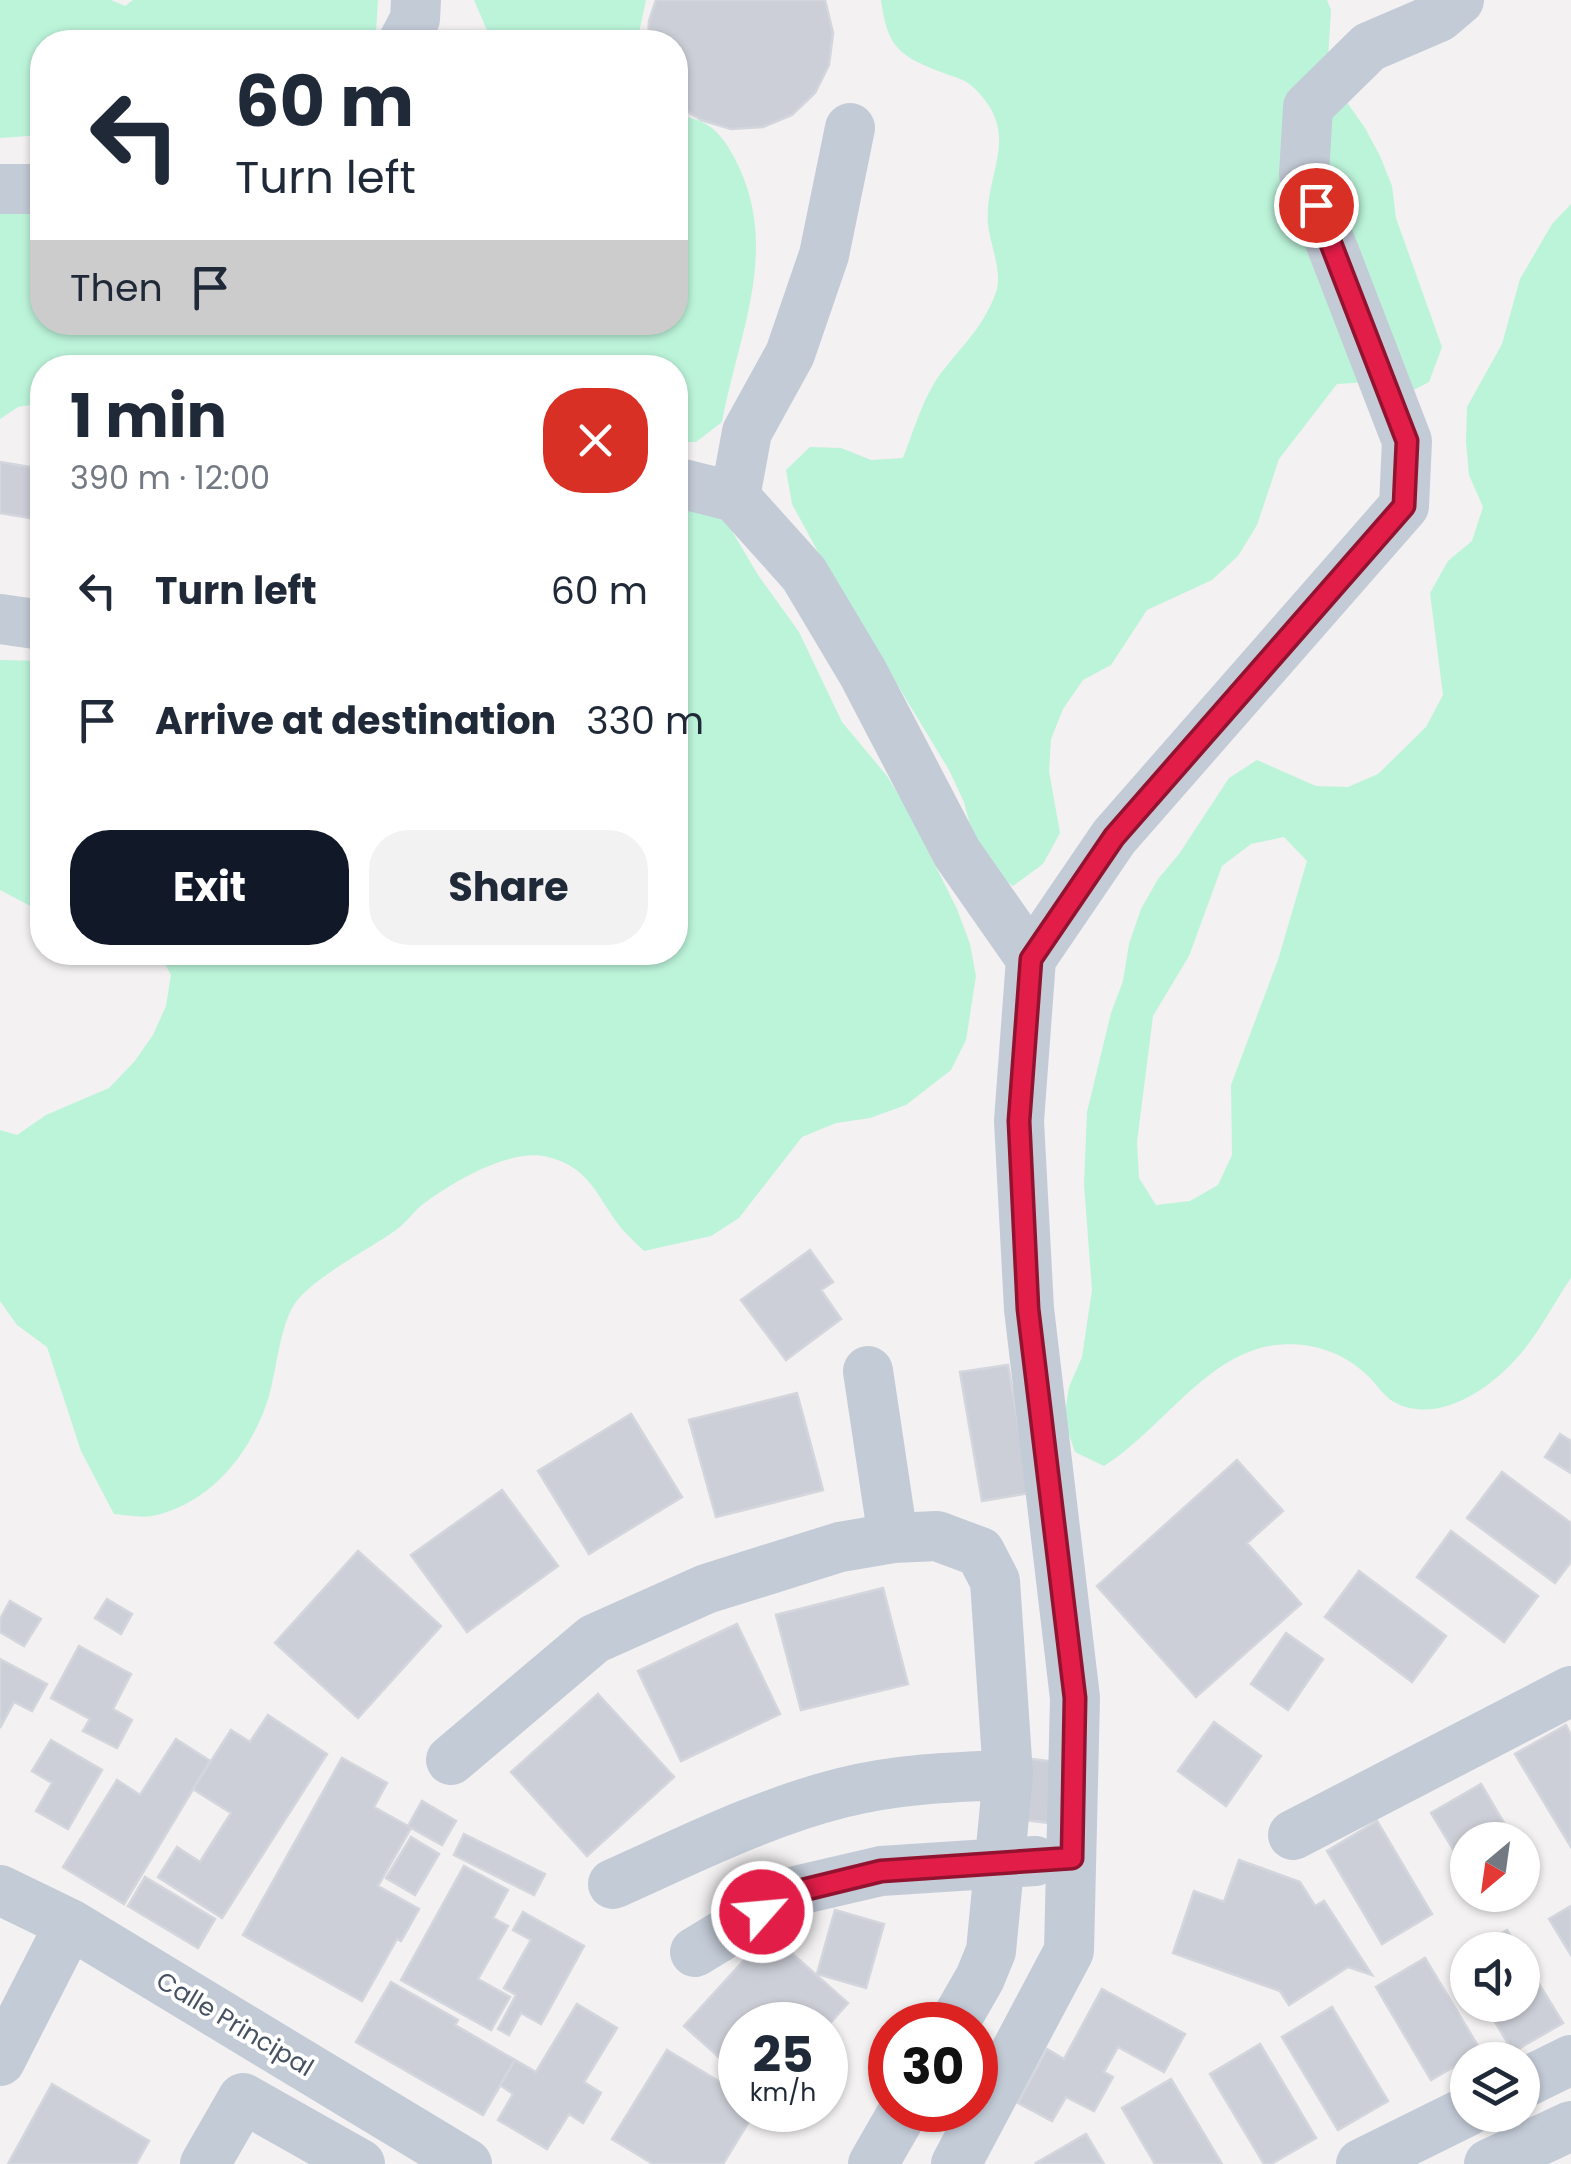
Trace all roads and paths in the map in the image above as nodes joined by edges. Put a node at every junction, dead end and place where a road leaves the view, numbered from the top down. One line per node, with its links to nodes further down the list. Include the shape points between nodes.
1 (416, 0): 3 (street)
2 (1459, 0): 11 (street, via 1438,17 1369,47 1308,107 1304,174 1407,441 1404,506 1114,837)
3 (409, 30)
4 (850, 128): 8 (street, via 824,255 790,354 748,432)
5 (0, 189): 6 (street)
6 (30, 189)
7 (688, 485): 8 (street)
8 (735, 497): 11 (street, via 804,574 956,853)
9 (0, 619): 10 (street)
10 (30, 623)
11 (1031, 959): 18 (street, via 1019,1121 1028,1309 1075,1698)
12 (868, 1371): 13 (street)
13 (893, 1538): 15 (street, via 706,1588 594,1639); 16 (street, via 937,1536 980,1552 995,1581)
14 (1567, 1689): 17 (street)
15 (451, 1760)
16 (1008, 1774): 19 (street); 20 (street, via 912,1779 840,1793)
17 (1293, 1836)
18 (1072, 1858): 19 (street); 37 (street, via 1068,1951)
19 (1001, 1864): 23 (street, via 881,1871 795,1892); 24 (street, via 991,1951)
20 (613, 1884)
21 (0, 1890): 22 (street, Calle Principal)
22 (70, 1924): 25 (street, Calle Principal); 27 (street)
23 (695, 1952)
24 (966, 2002)
25 (272, 2046): 29 (street); 35 (street, Calle Principal)
26 (1571, 2060): 28 (street)
27 (0, 2061)
28 (1540, 2075)
29 (242, 2098): 33 (street); 34 (street)
30 (1450, 2121): 38 (street)
31 (1571, 2126): 39 (street)
32 (891, 2132): 36 (street)
33 (205, 2164)
34 (360, 2164)
35 (468, 2164)
36 (872, 2164)
37 (956, 2164)
38 (1360, 2164)
39 (1489, 2164)

